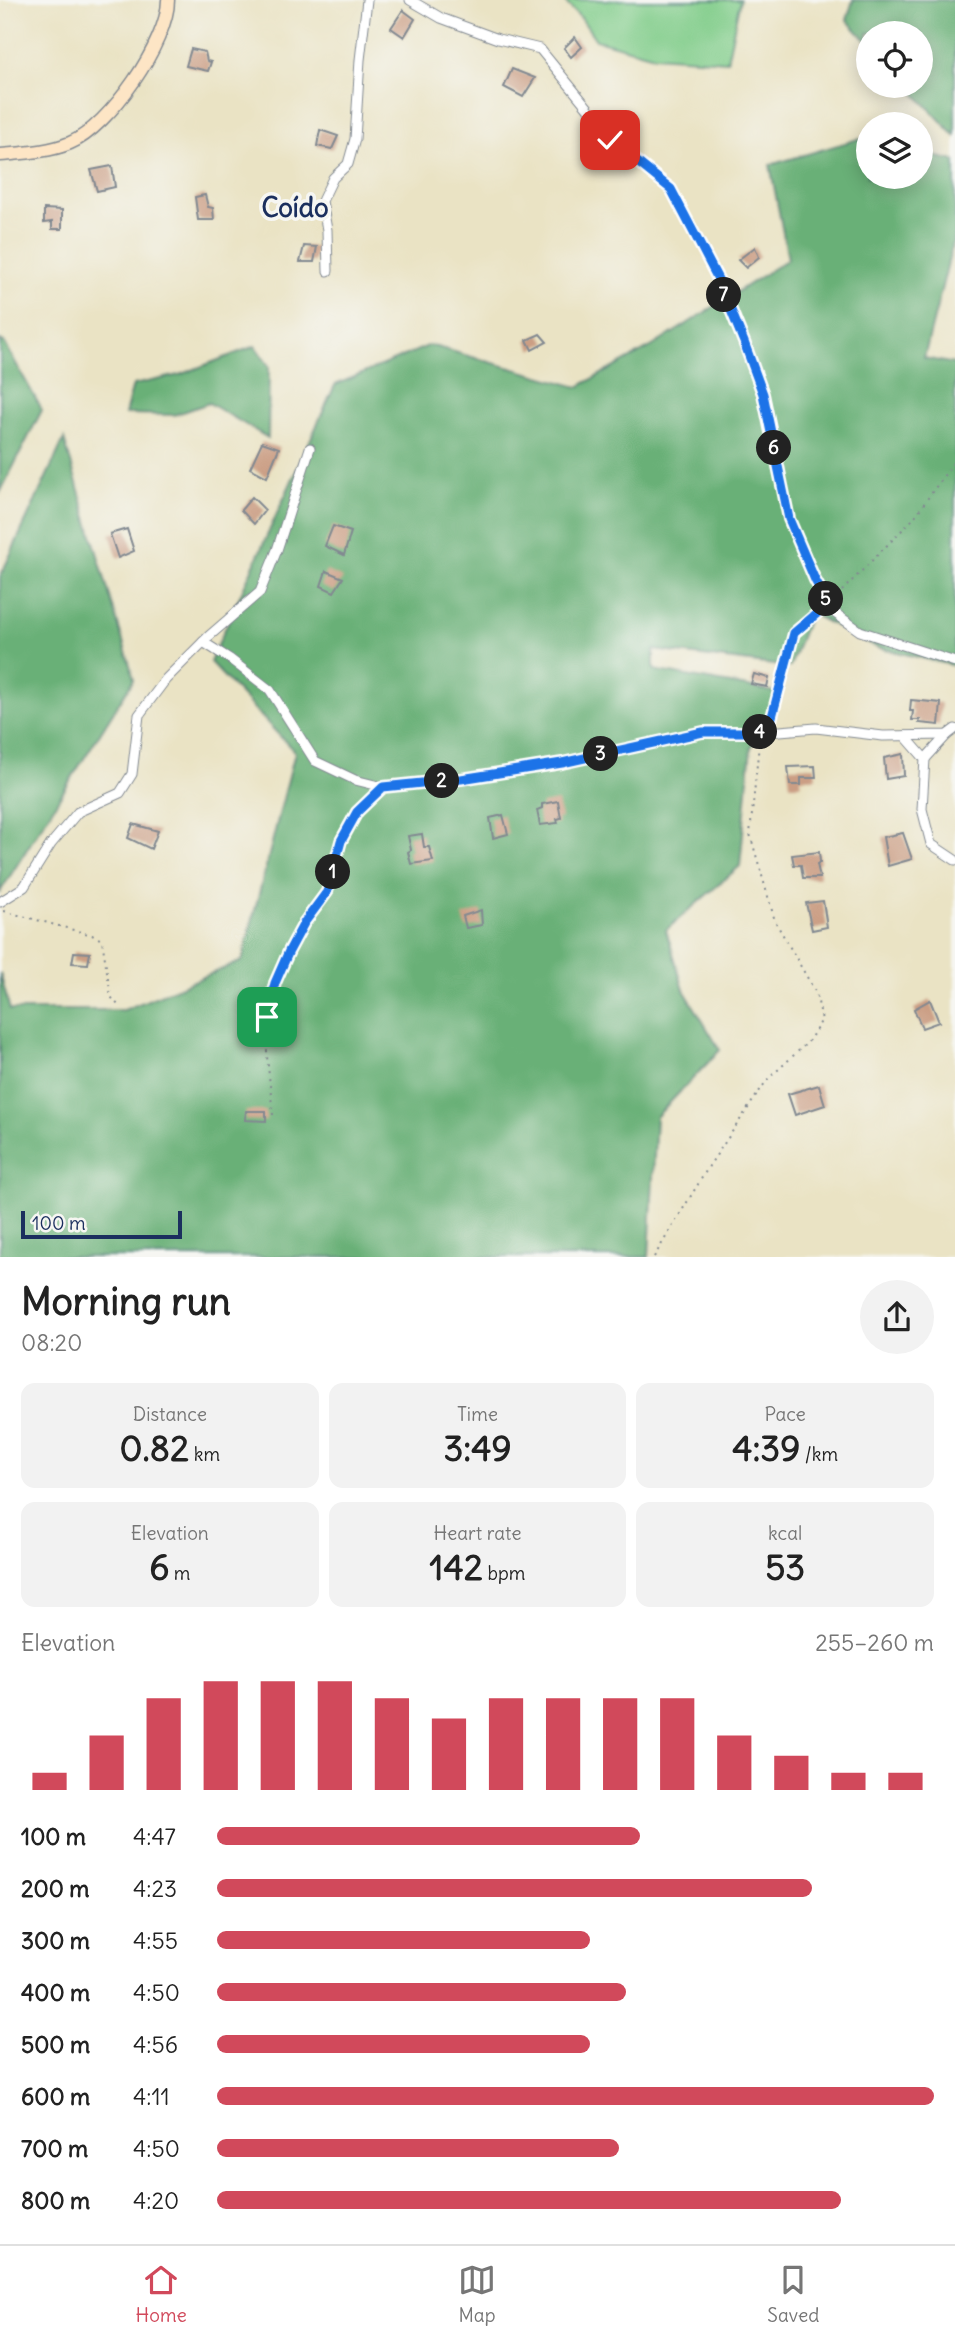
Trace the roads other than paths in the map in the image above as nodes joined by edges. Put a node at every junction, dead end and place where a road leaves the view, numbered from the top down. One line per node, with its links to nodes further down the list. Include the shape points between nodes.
1 (168, 0): 4 (street, via 162,31 146,60 95,128 69,144)
2 (367, 0): 5 (street, via 355,139 348,164 332,178 322,201)
3 (411, 0): 8 (street, via 441,18 540,49 610,140 671,189 719,281 744,342 763,394 789,519 832,611 860,631)
4 (0, 155)
5 (328, 271)
6 (310, 448): 7 (street, via 260,592)
7 (203, 642): 10 (street, via 270,690 315,761 383,787 562,763 703,732 816,728); 13 (street, via 139,715 132,775 120,793 78,812 24,887)
8 (955, 662)
9 (951, 732): 10 (street); 11 (street)
10 (905, 736): 11 (street)
11 (925, 759): 12 (street, via 922,809 931,844)
12 (955, 860)
13 (0, 902)

